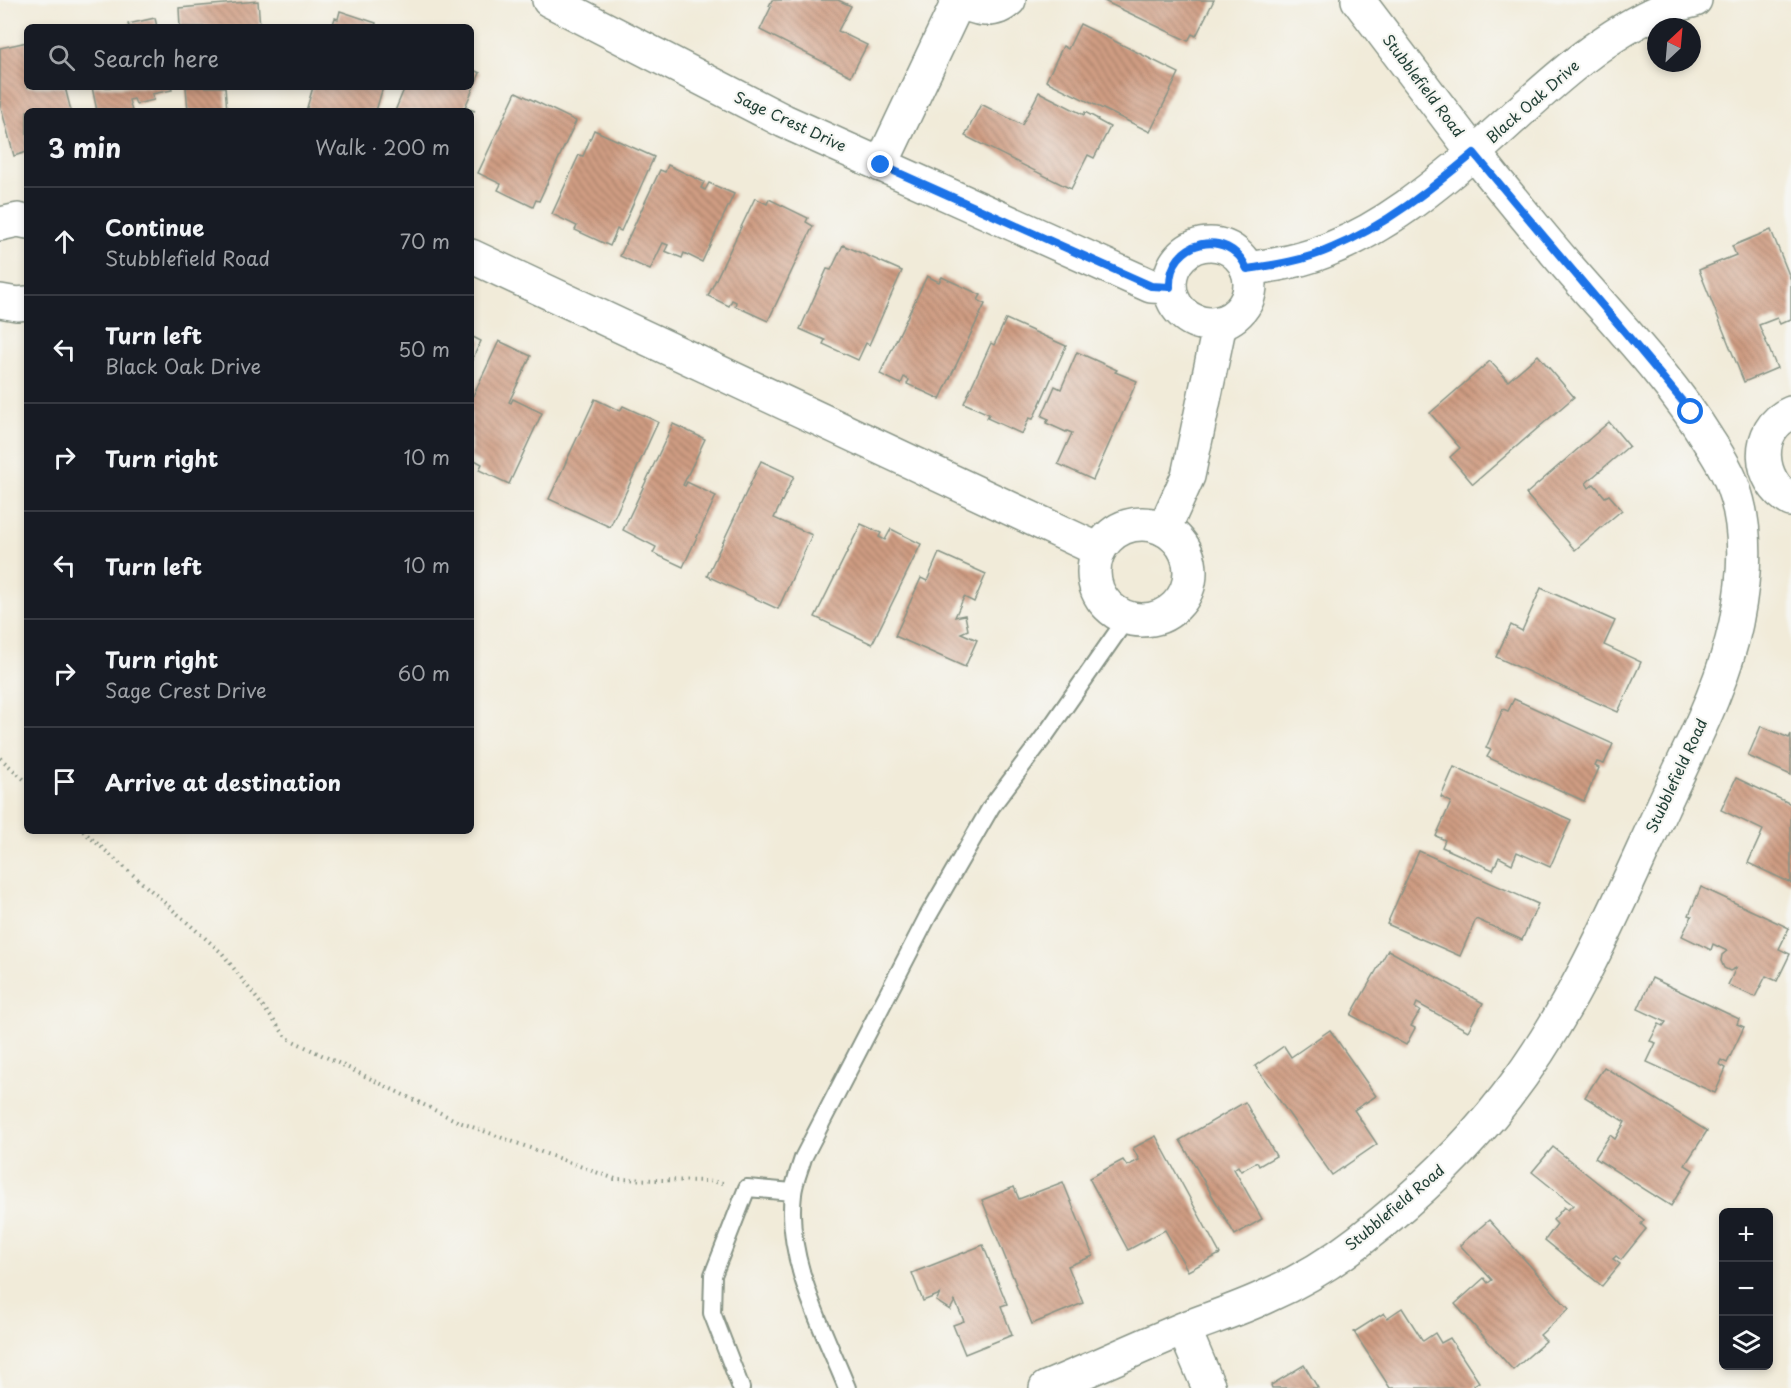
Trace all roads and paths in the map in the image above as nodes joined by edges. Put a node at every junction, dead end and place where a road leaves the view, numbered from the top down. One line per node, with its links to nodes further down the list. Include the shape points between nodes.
1 (549, 0): 7 (street, Sage Crest Drive, via 784,121)
2 (959, 0): 3 (street, via 982,10 994,9); 7 (street)
3 (1009, 0)
4 (1358, 0): 6 (street, Stubblefield Road)
5 (1695, 0): 6 (street, Black Oak Drive, via 1664,9 1585,56)
6 (1474, 153): 11 (street, Black Oak Drive, via 1373,228 1332,249); 18 (street, Stubblefield Road, via 1691,412)
7 (881, 165): 12 (street, Sage Crest Drive, via 1151,286)
8 (24, 221): 9 (street)
9 (0, 224)
10 (474, 257): 21 (street)
11 (1247, 269): 12 (street, via 1233,250 1205,243 1181,256 1173,267); 15 (street, via 1250,291 1245,306)
12 (1170, 287): 15 (street, via 1180,312 1190,320)
13 (0, 301): 14 (street)
14 (24, 303)
15 (1220, 323): 20 (street, via 1188,477)
16 (1791, 413): 17 (street, via 1768,434)
17 (1765, 466): 18 (street); 19 (street, via 1771,483)
18 (1733, 485): 28 (street, Stubblefield Road, via 1743,531 1743,575 1736,625 1721,678 1589,967 1534,1058 1509,1094 1451,1161 1356,1243 1270,1295)
19 (1791, 500)
20 (1164, 529): 21 (street, via 1143,523 1129,525 1117,530); 22 (street, via 1181,542 1188,555 1189,586 1173,610 1159,618)
21 (1099, 550): 22 (street, via 1094,574 1101,598)
22 (1127, 618): 27 (lane, via 990,807 928,916 803,1158)
23 (0, 758): 24 (path)
24 (24, 779)
25 (86, 834): 26 (path, via 222,953 287,1038 459,1122 615,1179 707,1181)
26 (747, 1188): 27 (lane); 29 (lane, via 713,1275 712,1312)
27 (793, 1192): 30 (lane, via 792,1220 799,1267)
28 (1184, 1329): 31 (street, Stubblefield Road); 32 (street)
29 (741, 1388)
30 (847, 1388)
31 (1046, 1388)
32 (1209, 1388)

